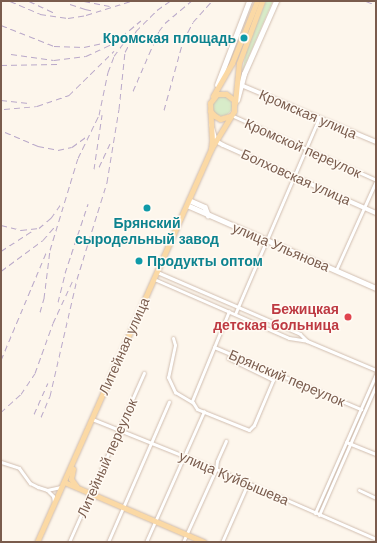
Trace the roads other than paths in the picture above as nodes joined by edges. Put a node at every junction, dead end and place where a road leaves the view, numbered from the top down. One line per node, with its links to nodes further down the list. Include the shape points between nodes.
1 (249, 1): 6 (main road)
2 (257, 1): 6 (main road, via 232,63)
3 (262, 1): 7 (main road, via 239,63)
4 (276, 1): 5 (main road)
5 (241, 85): 7 (main road); 10 (street, Кромская улица)
6 (212, 98): 7 (main road, via 217,94 226,94 234,100); 8 (main road)
7 (235, 106): 9 (main road)
8 (210, 110): 9 (main road, via 218,118); 11 (main road, Литейная улица)
9 (231, 116): 12 (main road, Литейная улица); 15 (street, Кромской переулок)
10 (319, 118): 13 (street, Кромская улица); 15 (street)
11 (211, 124): 12 (street); 14 (main road, Литейная улица)
12 (216, 141): 14 (main road, Литейная улица); 16 (street, Болховская улица)
13 (376, 142)
14 (211, 149): 18 (main road, Литейная улица)
15 (307, 150): 16 (street); 17 (street, Кромской переулок)
16 (295, 177): 20 (street, Болховская улица); 23 (street)
17 (376, 180): 20 (street)
18 (190, 200): 19 (main road, Литейная улица); 22 (main road, via 205,207)
19 (187, 205): 22 (main road, улица Ульянова); 25 (main road, Литейная улица)
20 (364, 207): 21 (street, Болховская улица); 24 (street)
21 (376, 213)
22 (208, 215): 23 (main road, улица Ульянова)
23 (267, 240): 24 (main road, улица Ульянова); 28 (street)
24 (336, 270): 27 (main road, улица Ульянова)
25 (157, 272): 26 (main road, Литейная улица); 28 (street)
26 (154, 279): 29 (street); 43 (main road, Литейная улица)
27 (376, 288)
28 (237, 307): 30 (street); 32 (street, via 300,334)
29 (229, 311): 30 (street); 33 (street)
30 (235, 314): 32 (street, via 289,338)
31 (173, 338): 40 (street, via 175,345 168,377 175,392)
32 (307, 341): 35 (street)
33 (214, 347): 40 (street, via 193,395); 41 (street, Брянский переулок)
34 (228, 358): 42 (street, via 270,377 273,381 254,425 249,430)
35 (376, 370)
36 (144, 373): 44 (street, Литейный переулок)
37 (376, 374): 41 (street)
38 (376, 385): 48 (street)
39 (169, 402): 46 (street)
40 (193, 403): 42 (street)
41 (361, 409): 47 (street)
42 (204, 411): 50 (street)
43 (92, 419): 44 (street, улица Куйбышева); 52 (main road, Литейная улица)
44 (119, 429): 46 (street, улица Куйбышева); 60 (street, Литейный переулок)
45 (226, 441): 53 (street)
46 (151, 442): 50 (street, улица Куйбышева); 63 (street)
47 (346, 442): 48 (street); 64 (street)
48 (350, 443): 49 (street); 65 (street)
49 (376, 454)
50 (184, 456): 53 (street, улица Куйбышева); 66 (street)
51 (1, 462): 58 (street, via 19,468 30,482)
52 (72, 463): 54 (main road, Литейная улица); 57 (main road, via 74,468 71,479)
53 (216, 469): 55 (street, улица Куйбышева); 67 (street)
54 (64, 482): 56 (main road, Литейная улица); 57 (main road)
55 (248, 483): 64 (street, улица Куйбышева); 75 (street)
56 (61, 487): 58 (street); 62 (main road, Литейная улица)
57 (77, 487): 60 (main road)
58 (47, 490): 62 (street, via 53,496)
59 (358, 490): 61 (street)
60 (92, 494): 63 (main road); 70 (street, Литейный переулок)
61 (376, 498)
62 (54, 504): 69 (main road, Литейная улица)
63 (124, 507): 66 (main road); 71 (street)
64 (315, 513): 65 (street, улица Куйбышева)
65 (319, 515): 68 (street, улица Куйбышева)
66 (156, 522): 67 (main road); 72 (street)
67 (187, 535): 73 (street); 74 (main road)
68 (376, 539)
69 (37, 542)
70 (69, 542)
71 (108, 542)
72 (146, 542)
73 (183, 542)
74 (204, 542)
75 (222, 542)

